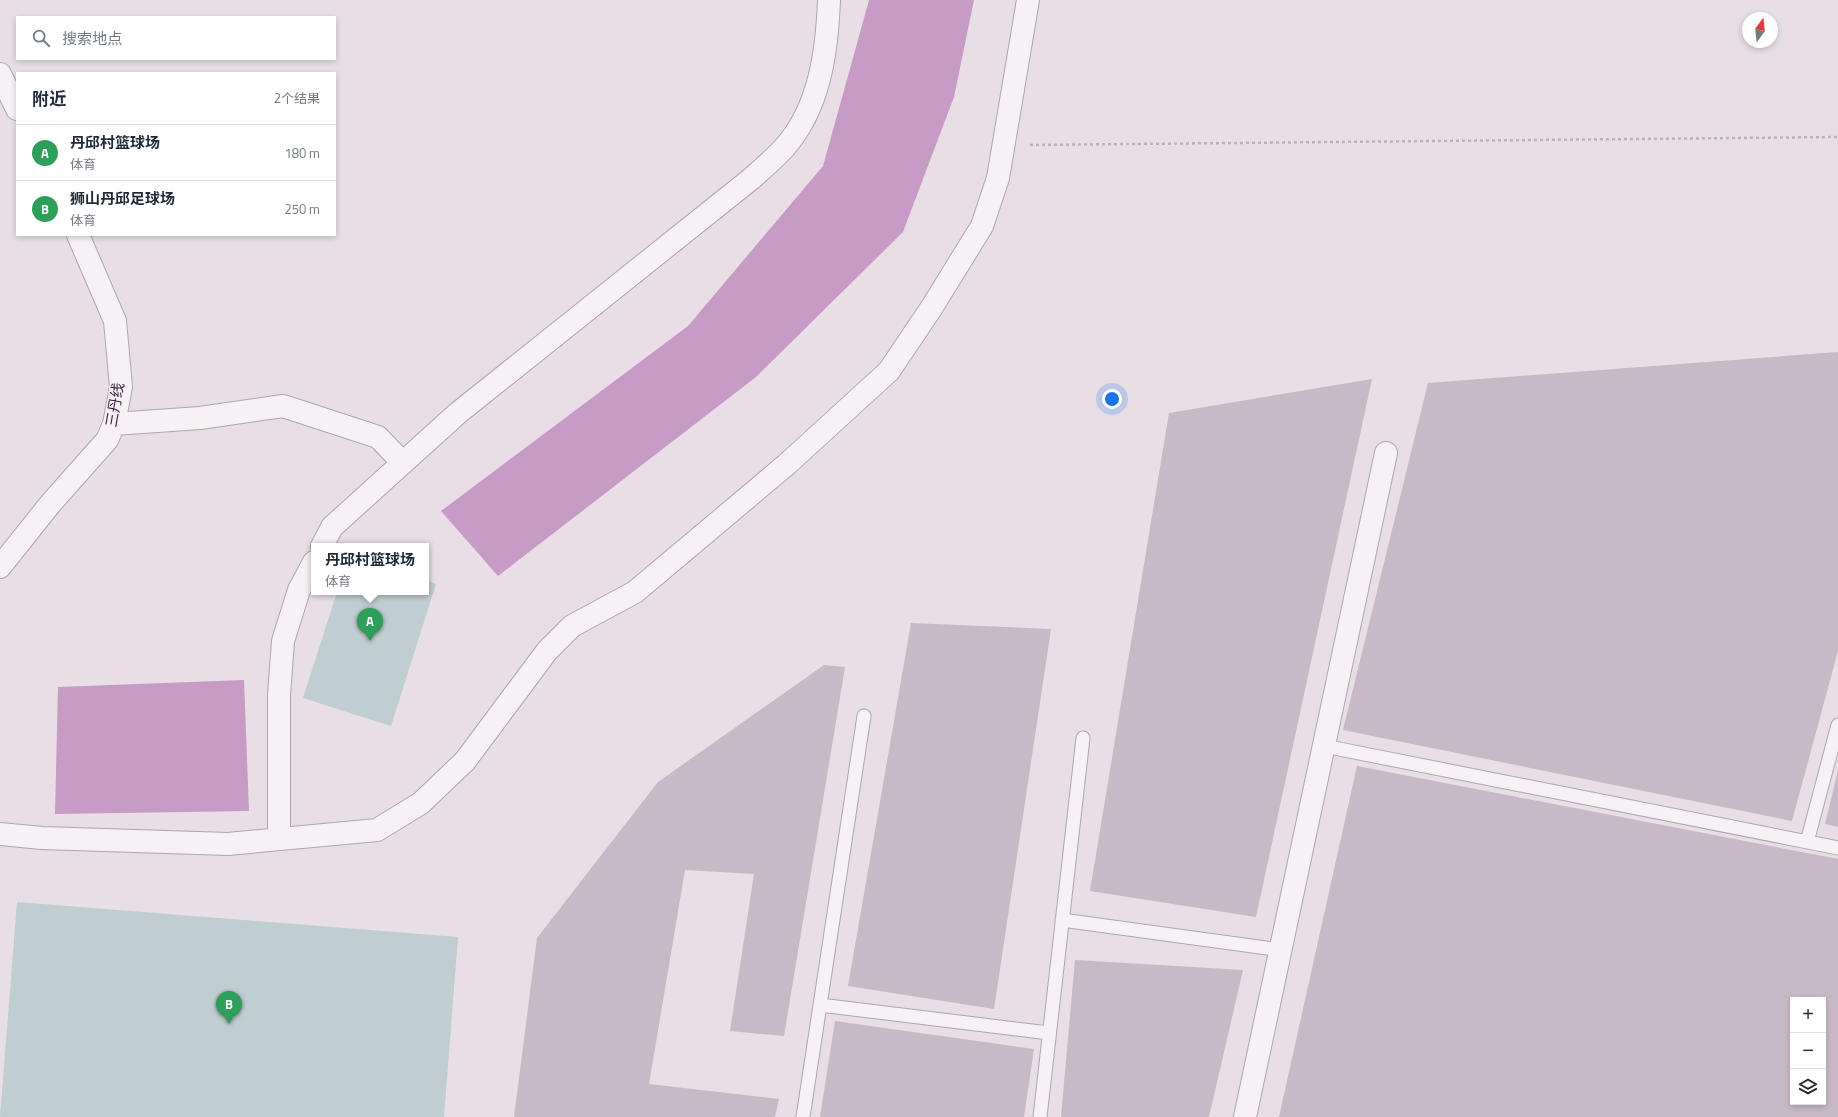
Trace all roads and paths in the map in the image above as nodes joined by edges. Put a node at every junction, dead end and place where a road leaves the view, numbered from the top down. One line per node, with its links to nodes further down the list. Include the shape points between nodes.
1 (830, 0): 10 (street, via 819,84 803,120 785,147 750,179 458,413)
2 (1028, 0): 6 (street)
3 (0, 74): 4 (street)
4 (16, 107)
5 (1838, 137): 6 (path)
6 (1004, 145): 19 (street, via 998,178 982,226 889,371 786,465 635,592 572,626 547,651 465,761 420,803 377,830)
7 (78, 236): 8 (street, 三丹线, via 115,321 121,387)
8 (114, 424): 10 (street, via 200,418 283,406 378,437); 12 (street, 三丹线, via 107,440 51,503)
9 (1386, 453): 17 (street)
10 (403, 464): 11 (street, via 332,527)
11 (324, 543)
12 (0, 567)
13 (311, 568): 19 (street, via 299,590 283,641 278,695)
14 (864, 716): 24 (lane)
15 (1838, 725): 20 (lane)
16 (1083, 738): 22 (lane)
17 (1324, 746): 20 (lane); 23 (street)
18 (0, 834): 19 (street, via 42,838 228,844)
19 (279, 839)
20 (1807, 842): 21 (lane)
21 (1838, 848)
22 (1062, 920): 23 (lane); 25 (lane)
23 (1281, 950): 28 (street)
24 (820, 1004): 25 (lane); 26 (lane)
25 (1050, 1033): 27 (lane)
26 (803, 1117)
27 (1040, 1117)
28 (1245, 1117)

